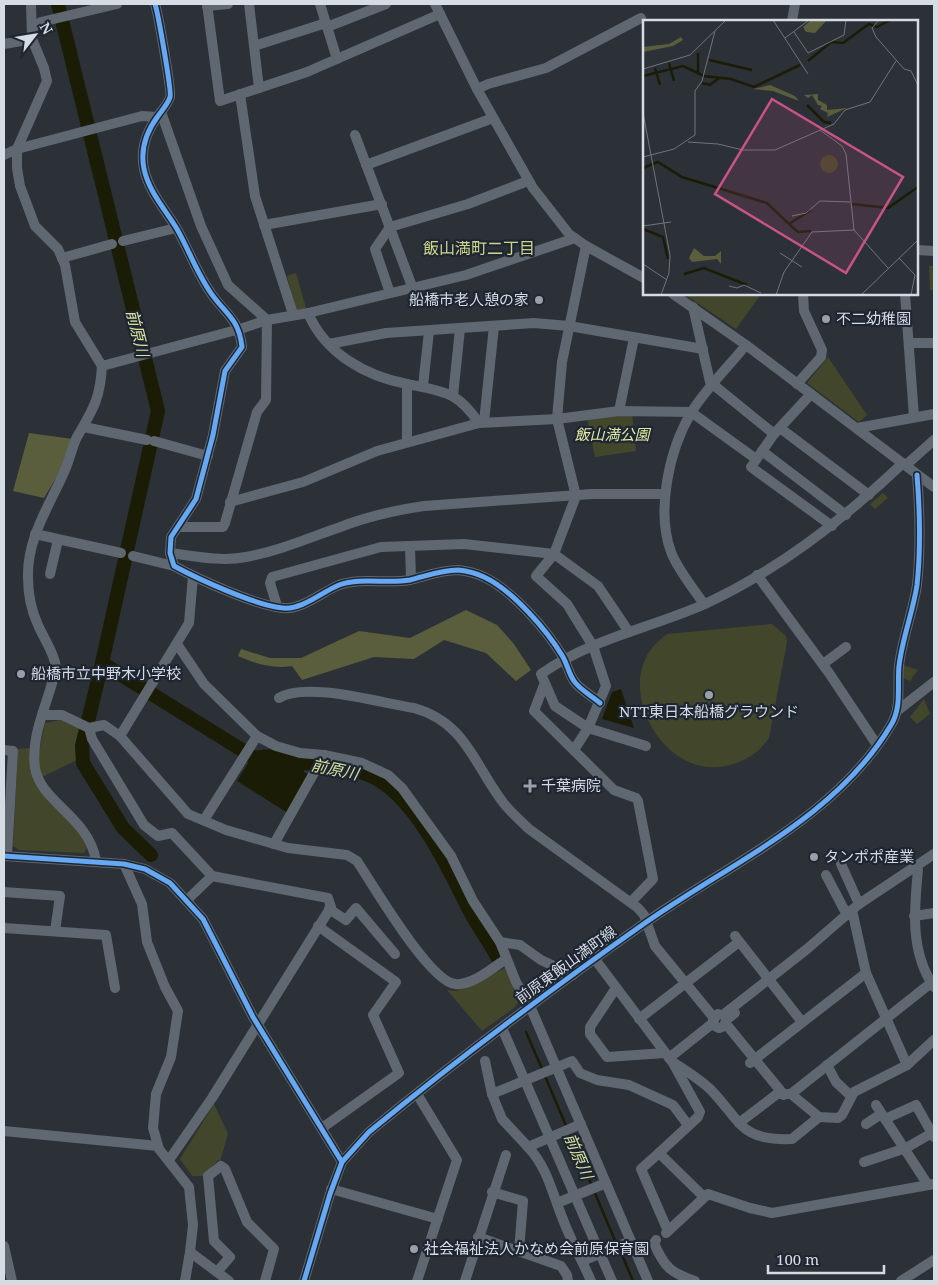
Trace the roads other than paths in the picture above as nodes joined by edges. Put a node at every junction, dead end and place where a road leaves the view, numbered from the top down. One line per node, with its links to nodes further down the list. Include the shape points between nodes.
1 (31, 4): 15 (street)
2 (117, 4): 15 (street)
3 (156, 4): 23 (street, via 171,87 171,95)
4 (228, 4): 10 (street)
5 (249, 4): 18 (street)
6 (320, 4): 14 (street)
7 (386, 4): 14 (street)
8 (435, 4): 11 (street)
9 (795, 4): 13 (street)
10 (207, 5): 22 (street, via 220,101)
11 (440, 14): 19 (street); 21 (street)
12 (641, 18): 21 (street, via 546,68)
13 (792, 20)
14 (327, 25): 18 (street); 19 (street)
15 (32, 28): 16 (street)
16 (32, 39): 17 (street); 26 (street, via 47,81)
17 (4, 44)
18 (254, 46): 20 (street)
19 (337, 59): 20 (street)
20 (259, 88): 22 (street)
21 (477, 89): 24 (street)
22 (240, 94): 31 (street, via 247,155)
23 (159, 114): 26 (street); 33 (street, via 144,141 144,168 152,190); 48 (street, via 201,226 228,285)
24 (493, 118): 28 (street); 29 (street)
25 (355, 135): 28 (street)
26 (17, 149): 27 (street); 38 (street, via 19,177 29,212 35,226 58,249)
27 (4, 155)
28 (366, 165): 30 (street)
29 (528, 181): 32 (street, via 468,204); 34 (street)
30 (382, 204): 31 (street); 32 (street)
31 (264, 225): 47 (street)
32 (390, 227): 40 (street); 41 (street, via 375,249)
33 (176, 228): 38 (street); 51 (street, via 212,295)
34 (575, 238): 35 (street); 40 (street, via 513,261)
35 (586, 246): 39 (street); 50 (street)
36 (918, 250): 37 (street)
37 (934, 251)
38 (62, 258): 60 (street, via 76,322)
39 (643, 277)
40 (413, 289): 41 (street)
41 (390, 293): 46 (street)
42 (675, 295): 45 (street)
43 (803, 295): 62 (street, via 804,311 822,350 821,357)
44 (905, 295): 55 (street)
45 (693, 307): 58 (street); 59 (street)
46 (308, 313): 47 (street); 57 (street, via 314,327)
47 (293, 314): 48 (street)
48 (267, 320): 51 (street); 86 (street, via 266,400 257,412)
49 (494, 326): 50 (street, via 534,323); 52 (street); 72 (street)
50 (569, 326): 54 (street); 71 (street, via 562,362)
51 (240, 329): 60 (street); 79 (street, via 242,347 225,371)
52 (460, 329): 53 (street); 66 (street)
53 (429, 331): 57 (street, via 386,332); 63 (street)
54 (634, 338): 59 (street); 67 (street)
55 (909, 343): 56 (street); 70 (street)
56 (934, 343)
57 (329, 344): 61 (street, via 360,367)
58 (746, 345): 62 (street); 64 (street)
59 (703, 350): 64 (street)
60 (102, 366): 73 (street, via 95,408)
61 (407, 384): 63 (street); 77 (street)
62 (797, 384): 65 (street)
63 (423, 386): 66 (street)
64 (713, 386): 68 (street); 75 (street)
65 (811, 394): 74 (street); 75 (street)
66 (453, 396): 72 (street)
67 (619, 411): 68 (street); 71 (street)
68 (691, 412): 78 (street); 83 (street)
69 (934, 414): 70 (street)
70 (914, 417): 74 (street)
71 (558, 419): 72 (street); 85 (street)
72 (482, 422): 77 (street)
73 (84, 427): 79 (street); 90 (street)
74 (858, 428): 80 (street)
75 (777, 431): 78 (street); 84 (street)
76 (934, 440): 80 (street)
77 (407, 441): 86 (street, via 303,482)
78 (759, 455): 87 (street); 88 (street, via 751,467)
79 (208, 456): 89 (street, via 196,499)
80 (904, 464): 81 (street); 84 (street)
81 (917, 475): 82 (street); 114 (street, via 922,523 917,586 900,665)
82 (934, 487)
83 (664, 494): 85 (street); 102 (street, via 672,555)
84 (870, 495): 87 (street)
85 (576, 496): 94 (street, via 451,503 398,510 244,558); 95 (street)
86 (230, 502): 89 (street, via 223,527)
87 (846, 515): 88 (street)
88 (832, 526): 99 (street)
89 (178, 527): 94 (street, via 171,536)
90 (35, 534): 91 (street); 115 (street, via 29,551 29,598 32,613 56,667)
91 (58, 540): 93 (street); 98 (street)
92 (410, 546): 95 (street, via 464,544); 101 (street); 103 (street, via 381,548 272,577 270,583)
93 (122, 553)
94 (170, 553): 97 (street)
95 (554, 554): 104 (street, via 598,586); 106 (street, via 536,576 567,604)
96 (133, 556): 97 (street)
97 (174, 566): 100 (street)
98 (50, 574)
99 (757, 575): 102 (street); 109 (street)
100 (194, 576): 103 (street); 105 (street, via 189,624)
101 (411, 580): 103 (street, via 340,585 301,604 284,608); 108 (street, via 457,570 485,577 530,615)
102 (704, 604): 104 (street)
103 (277, 606)
104 (628, 632): 106 (street)
105 (177, 644): 118 (street); 119 (street, via 204,684)
106 (593, 646): 108 (street); 113 (street, via 606,686)
107 (846, 647): 109 (street)
108 (563, 658): 111 (street, via 541,674); 113 (street, via 574,682)
109 (823, 664): 120 (street)
110 (934, 682): 114 (street)
111 (544, 685): 117 (street, via 555,706); 123 (street, via 534,711)
112 (279, 698): 137 (street, via 293,691 317,691 414,708 435,715 458,732 502,801 516,817)
113 (600, 703): 117 (street)
114 (897, 711): 120 (street, 前原東飯山満町線)
115 (42, 715): 116 (street, via 62,715); 129 (street, via 36,748 38,777 50,795 84,829 94,846)
116 (90, 728): 118 (street, via 104,725); 134 (street, via 92,739 144,824 158,836 172,834)
117 (588, 728): 121 (street); 123 (street)
118 (120, 736): 125 (street, via 188,814)
119 (257, 736): 124 (street, via 284,749); 125 (street)
120 (877, 745): 142 (street, 前原東飯山満町線, via 856,771 812,811 748,858)
121 (646, 746)
122 (4, 750): 128 (street, via 13,751)
123 (574, 750): 137 (street, via 614,790 638,801 653,879)
124 (324, 755): 126 (street); 146 (street, via 362,763 388,776 402,788 451,856 473,901)
125 (204, 820): 126 (street)
126 (274, 844): 149 (street, via 347,855 357,861 420,954 440,977 454,984 468,982)
127 (934, 854): 132 (street)
128 (5, 856): 129 (street)
129 (96, 862): 130 (street)
130 (124, 864): 136 (street, via 155,873); 186 (street, via 142,904 147,942 164,987 178,1012 171,1057 156,1094 152,1128)
131 (841, 864): 139 (street)
132 (916, 866): 139 (street); 141 (street)
133 (826, 875): 139 (street)
134 (212, 876): 136 (street); 138 (street, via 328,898)
135 (4, 892): 145 (street, via 60,896)
136 (187, 900): 162 (street, via 203,918)
137 (631, 902): 142 (street, via 644,914)
138 (329, 910): 143 (street); 147 (street, via 346,920 356,908)
139 (853, 910): 150 (street); 152 (street)
140 (934, 913): 141 (street)
141 (914, 916): 154 (street, via 917,948)
142 (646, 922): 148 (street, 前原東飯山満町線); 153 (street, via 655,946)
143 (318, 926): 162 (street); 182 (street, via 396,982 373,1015 400,1074)
144 (4, 928): 145 (street)
145 (55, 931): 155 (street, via 106,934)
146 (500, 942): 149 (street); 151 (street, via 520,945 541,960)
147 (395, 954)
148 (594, 958): 151 (street, 前原東飯山満町線); 156 (street)
149 (506, 960): 157 (street)
150 (866, 973): 158 (street); 161 (street)
151 (573, 974): 157 (street, 前原東飯山満町線)
152 (768, 979): 153 (street, via 737,939); 160 (street); 161 (street)
153 (688, 982): 159 (street); 160 (street)
154 (933, 985): 158 (street)
155 (116, 988)
156 (616, 988): 159 (street); 165 (street, via 590,1027 590,1034 607,1057)
157 (530, 1006): 163 (street, 前原東飯山満町線); 170 (street)
158 (886, 1017): 168 (street); 169 (street)
159 (640, 1019): 165 (street)
160 (720, 1021): 165 (street); 166 (street)
161 (802, 1022): 166 (street)
162 (257, 1025): 182 (street); 191 (street)
163 (502, 1028): 171 (street); 172 (street, 前原東飯山満町線)
164 (934, 1040): 169 (street)
165 (669, 1058): 178 (street, via 713,1092); 181 (street, via 700,1112)
166 (753, 1061): 174 (street)
167 (485, 1062): 173 (street)
168 (827, 1065): 174 (street); 175 (street, via 836,1082)
169 (907, 1065): 175 (street)
170 (556, 1068): 171 (street); 179 (street); 181 (street, via 572,1061 580,1073 597,1080 629,1085 673,1105)
171 (526, 1080): 173 (street); 185 (street)
172 (417, 1094): 192 (street, 前原東飯山満町線, via 369,1132); 201 (street, via 457,1157)
173 (492, 1094): 187 (street, via 502,1119)
174 (784, 1094): 177 (street); 178 (street)
175 (851, 1096): 177 (street, via 838,1118)
176 (881, 1113): 180 (street); 184 (street, via 916,1105); 188 (street)
177 (819, 1117): 178 (street, via 792,1138 756,1136)
178 (738, 1123)
179 (582, 1124): 185 (street); 194 (street)
180 (866, 1124)
181 (688, 1125): 189 (street)
182 (322, 1128): 192 (street)
183 (4, 1131): 186 (street)
184 (933, 1135): 188 (street)
185 (550, 1137): 187 (street); 198 (street)
186 (158, 1146): 191 (street)
187 (528, 1147): 200 (street, via 538,1158)
188 (904, 1149): 193 (street); 195 (street)
189 (659, 1153): 199 (street); 199 (street, via 641,1169 667,1232)
190 (506, 1155): 197 (street)
191 (169, 1160): 207 (street, via 189,1187 193,1225)
192 (342, 1162): 196 (street, 前原東飯山満町線)
193 (864, 1162)
194 (606, 1183): 198 (street); 204 (street)
195 (931, 1185): 199 (street, via 772,1213 708,1194)
196 (331, 1189): 201 (street); 216 (street, 前原東飯山満町線)
197 (492, 1192): 202 (street); 206 (street, via 523,1201)
198 (575, 1195): 200 (street); 208 (street)
199 (704, 1197)
200 (557, 1203): 210 (street)
201 (438, 1219): 217 (street)
202 (478, 1236): 206 (street); 218 (street)
203 (656, 1240): 223 (street, via 654,1243 668,1269)
204 (631, 1241): 208 (street); 222 (street)
205 (4, 1246): 212 (street)
206 (519, 1251): 219 (street, via 562,1266)
207 (190, 1252): 211 (street); 213 (street)
208 (600, 1254): 210 (street); 221 (street)
209 (934, 1260): 224 (street)
210 (582, 1261): 220 (street)
211 (217, 1272): 214 (street); 215 (street, via 230,1257 214,1241 208,1176 221,1166 247,1222 274,1249)
212 (12, 1281)
213 (185, 1281)
214 (229, 1281)
215 (265, 1281)
216 (304, 1281)
217 (417, 1281)
218 (465, 1281)
219 (568, 1281)
220 (591, 1281)
221 (612, 1281)
222 (648, 1281)
223 (695, 1281)
224 (901, 1281)

